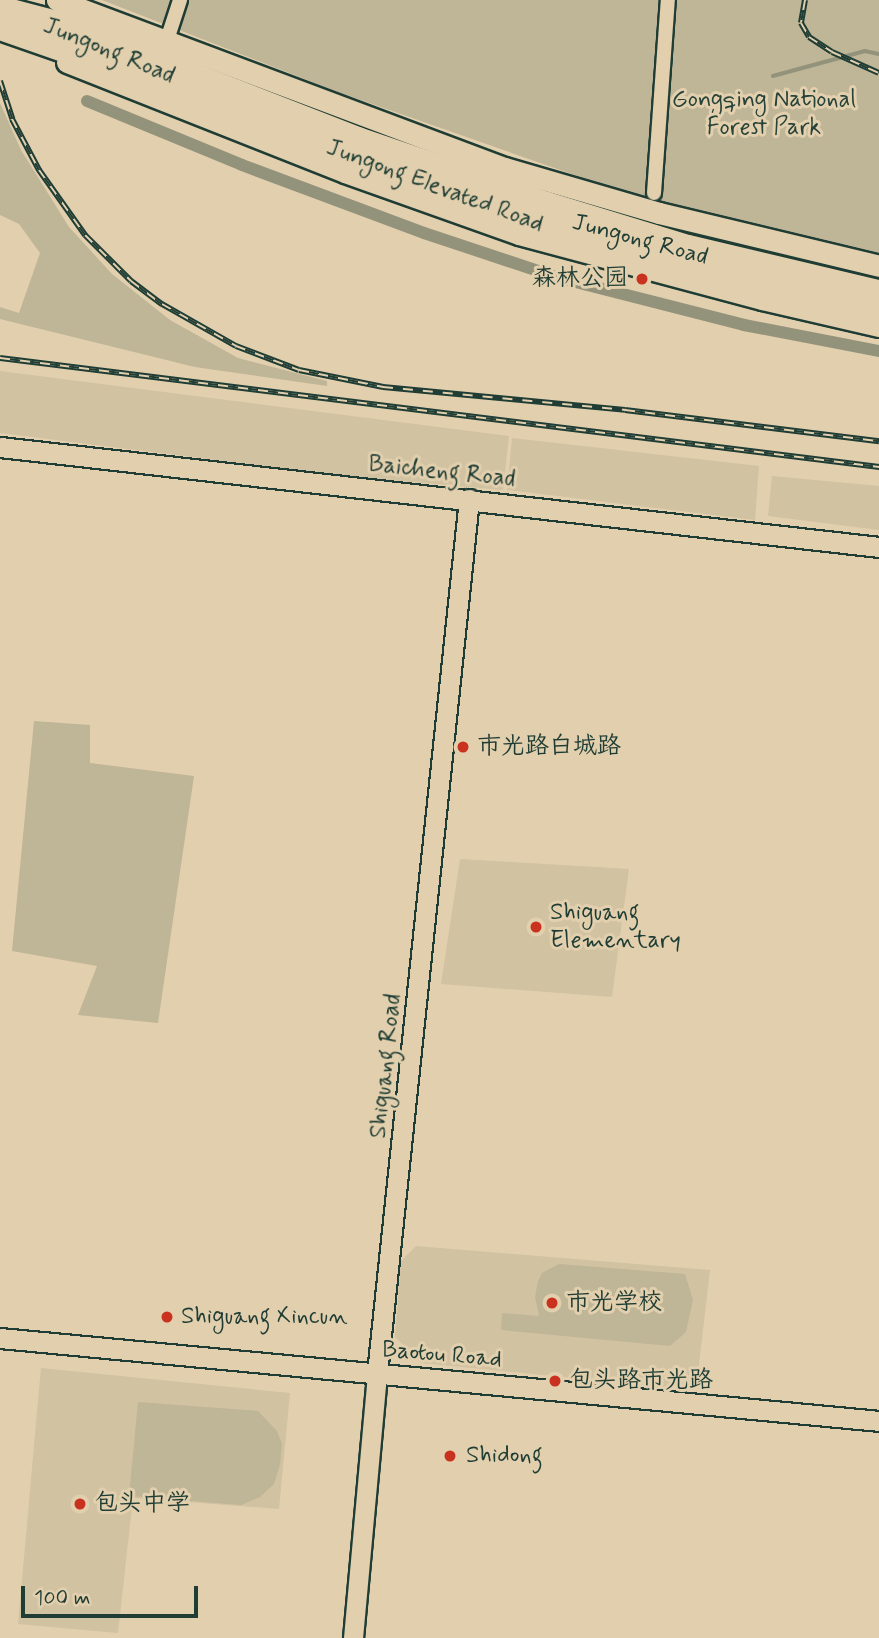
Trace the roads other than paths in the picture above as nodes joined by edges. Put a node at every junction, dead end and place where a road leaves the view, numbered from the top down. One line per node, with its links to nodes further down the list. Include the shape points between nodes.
1 (0, 0): 5 (highway)
2 (180, 0): 8 (street)
3 (668, 0): 9 (street)
4 (0, 8): 5 (highway, Jungong Elevated Road)
5 (49, 8): 8 (main road, Jungong Road); 11 (highway, Jungong Elevated Road, via 358,139 688,247)
6 (0, 28): 13 (highway, Jungong Elevated Road, via 543,227)
7 (0, 37): 16 (main road, Jungong Road, via 345,172 519,234)
8 (167, 40): 10 (main road, Jungong Road, via 505,168 659,213)
9 (653, 193)
10 (879, 266)
11 (834, 282): 12 (highway); 14 (highway, Jungong Elevated Road)
12 (879, 286)
13 (783, 292): 15 (highway, Jungong Elevated Road); 16 (highway)
14 (879, 292)
15 (879, 313)
16 (879, 326)
17 (0, 447): 18 (street, Baicheng Road)
18 (469, 499): 19 (street, Baicheng Road); 21 (street, Shiguang Road)
19 (879, 547)
20 (0, 1338): 21 (street, Baotou Road)
21 (377, 1373): 22 (street, Baotou Road); 23 (street, Shiguang Road)
22 (879, 1422)
23 (353, 1638)

